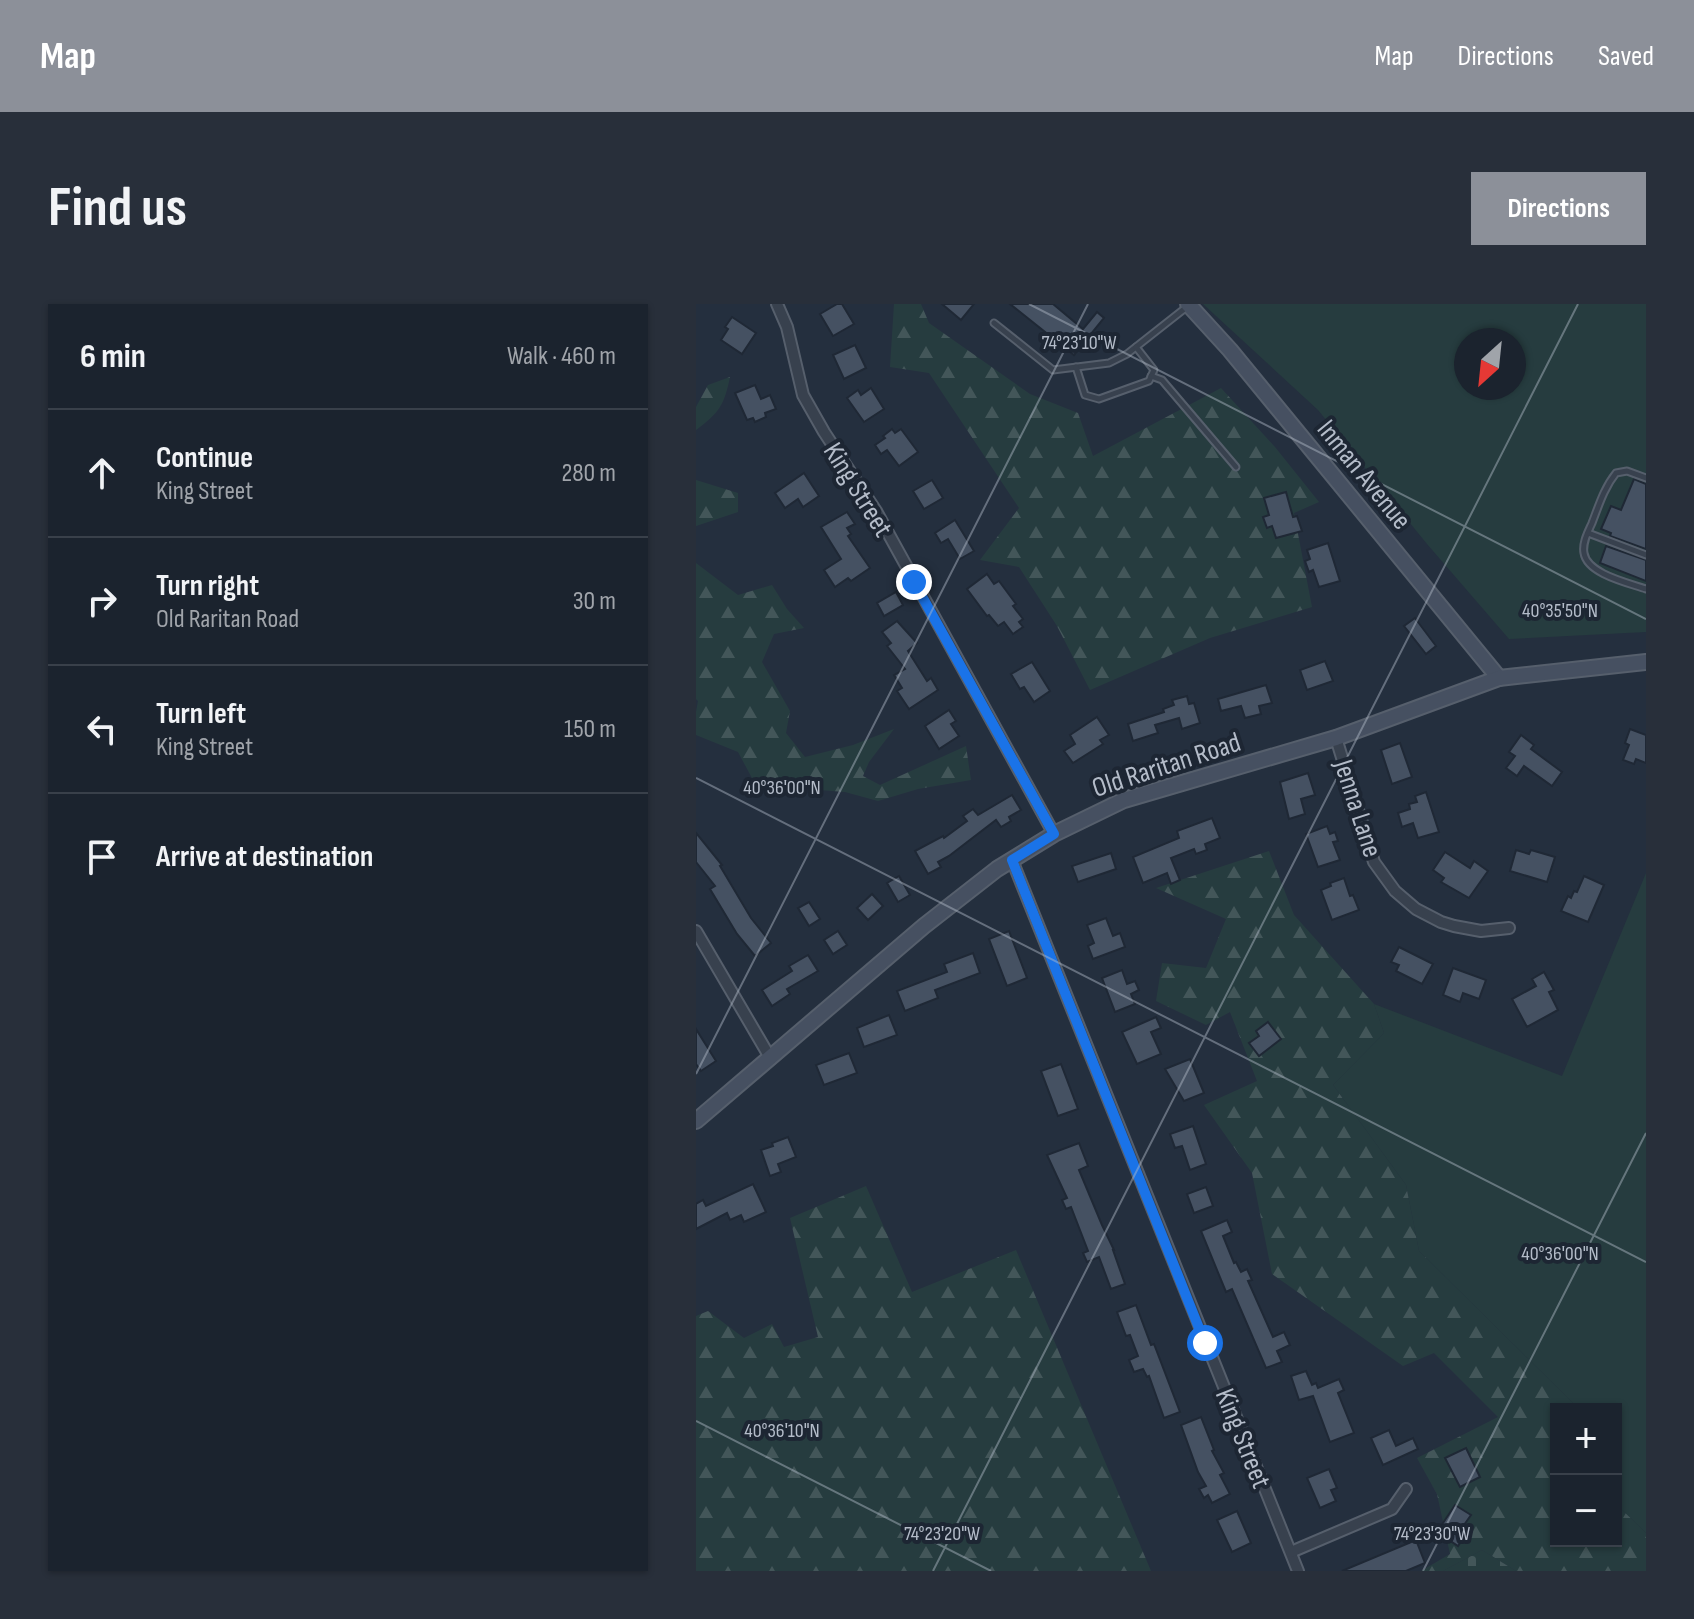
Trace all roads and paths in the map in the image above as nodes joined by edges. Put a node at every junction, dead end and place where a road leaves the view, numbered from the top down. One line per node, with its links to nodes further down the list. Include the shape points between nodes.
1 (777, 304): 15 (street, King Street, via 803,395 876,511)
2 (1188, 305): 4 (lane); 13 (street, Inman Avenue)
3 (994, 323): 5 (lane, via 1053,370)
4 (1136, 347): 5 (lane, via 1109,363); 6 (lane, via 1154,370)
5 (1076, 367): 6 (lane, via 1085,395 1099,399)
6 (1151, 376): 7 (lane, via 1162,380)
7 (1236, 467)
8 (1646, 478): 9 (lane, via 1616,473)
9 (1588, 533): 10 (lane); 11 (lane, via 1584,555 1591,565)
10 (1646, 555)
11 (1646, 589)
12 (1646, 662): 13 (street, Old Raritan Road)
13 (1499, 678): 14 (street, Old Raritan Road)
14 (1336, 738): 15 (street, Old Raritan Road, via 1124,800); 17 (street, Jenna Lane, via 1374,862 1395,891 1428,916 1454,926 1481,931)
15 (1054, 834): 16 (street, Old Raritan Road)
16 (1012, 860): 19 (street, Old Raritan Road, via 917,932); 22 (street, King Street)
17 (1509, 928)
18 (696, 931): 19 (street)
19 (771, 1059): 20 (street, Old Raritan Road)
20 (697, 1121)
21 (1406, 1489): 22 (street, via 1392,1509)
22 (1291, 1552): 23 (street, King Street)
23 (1298, 1571)

